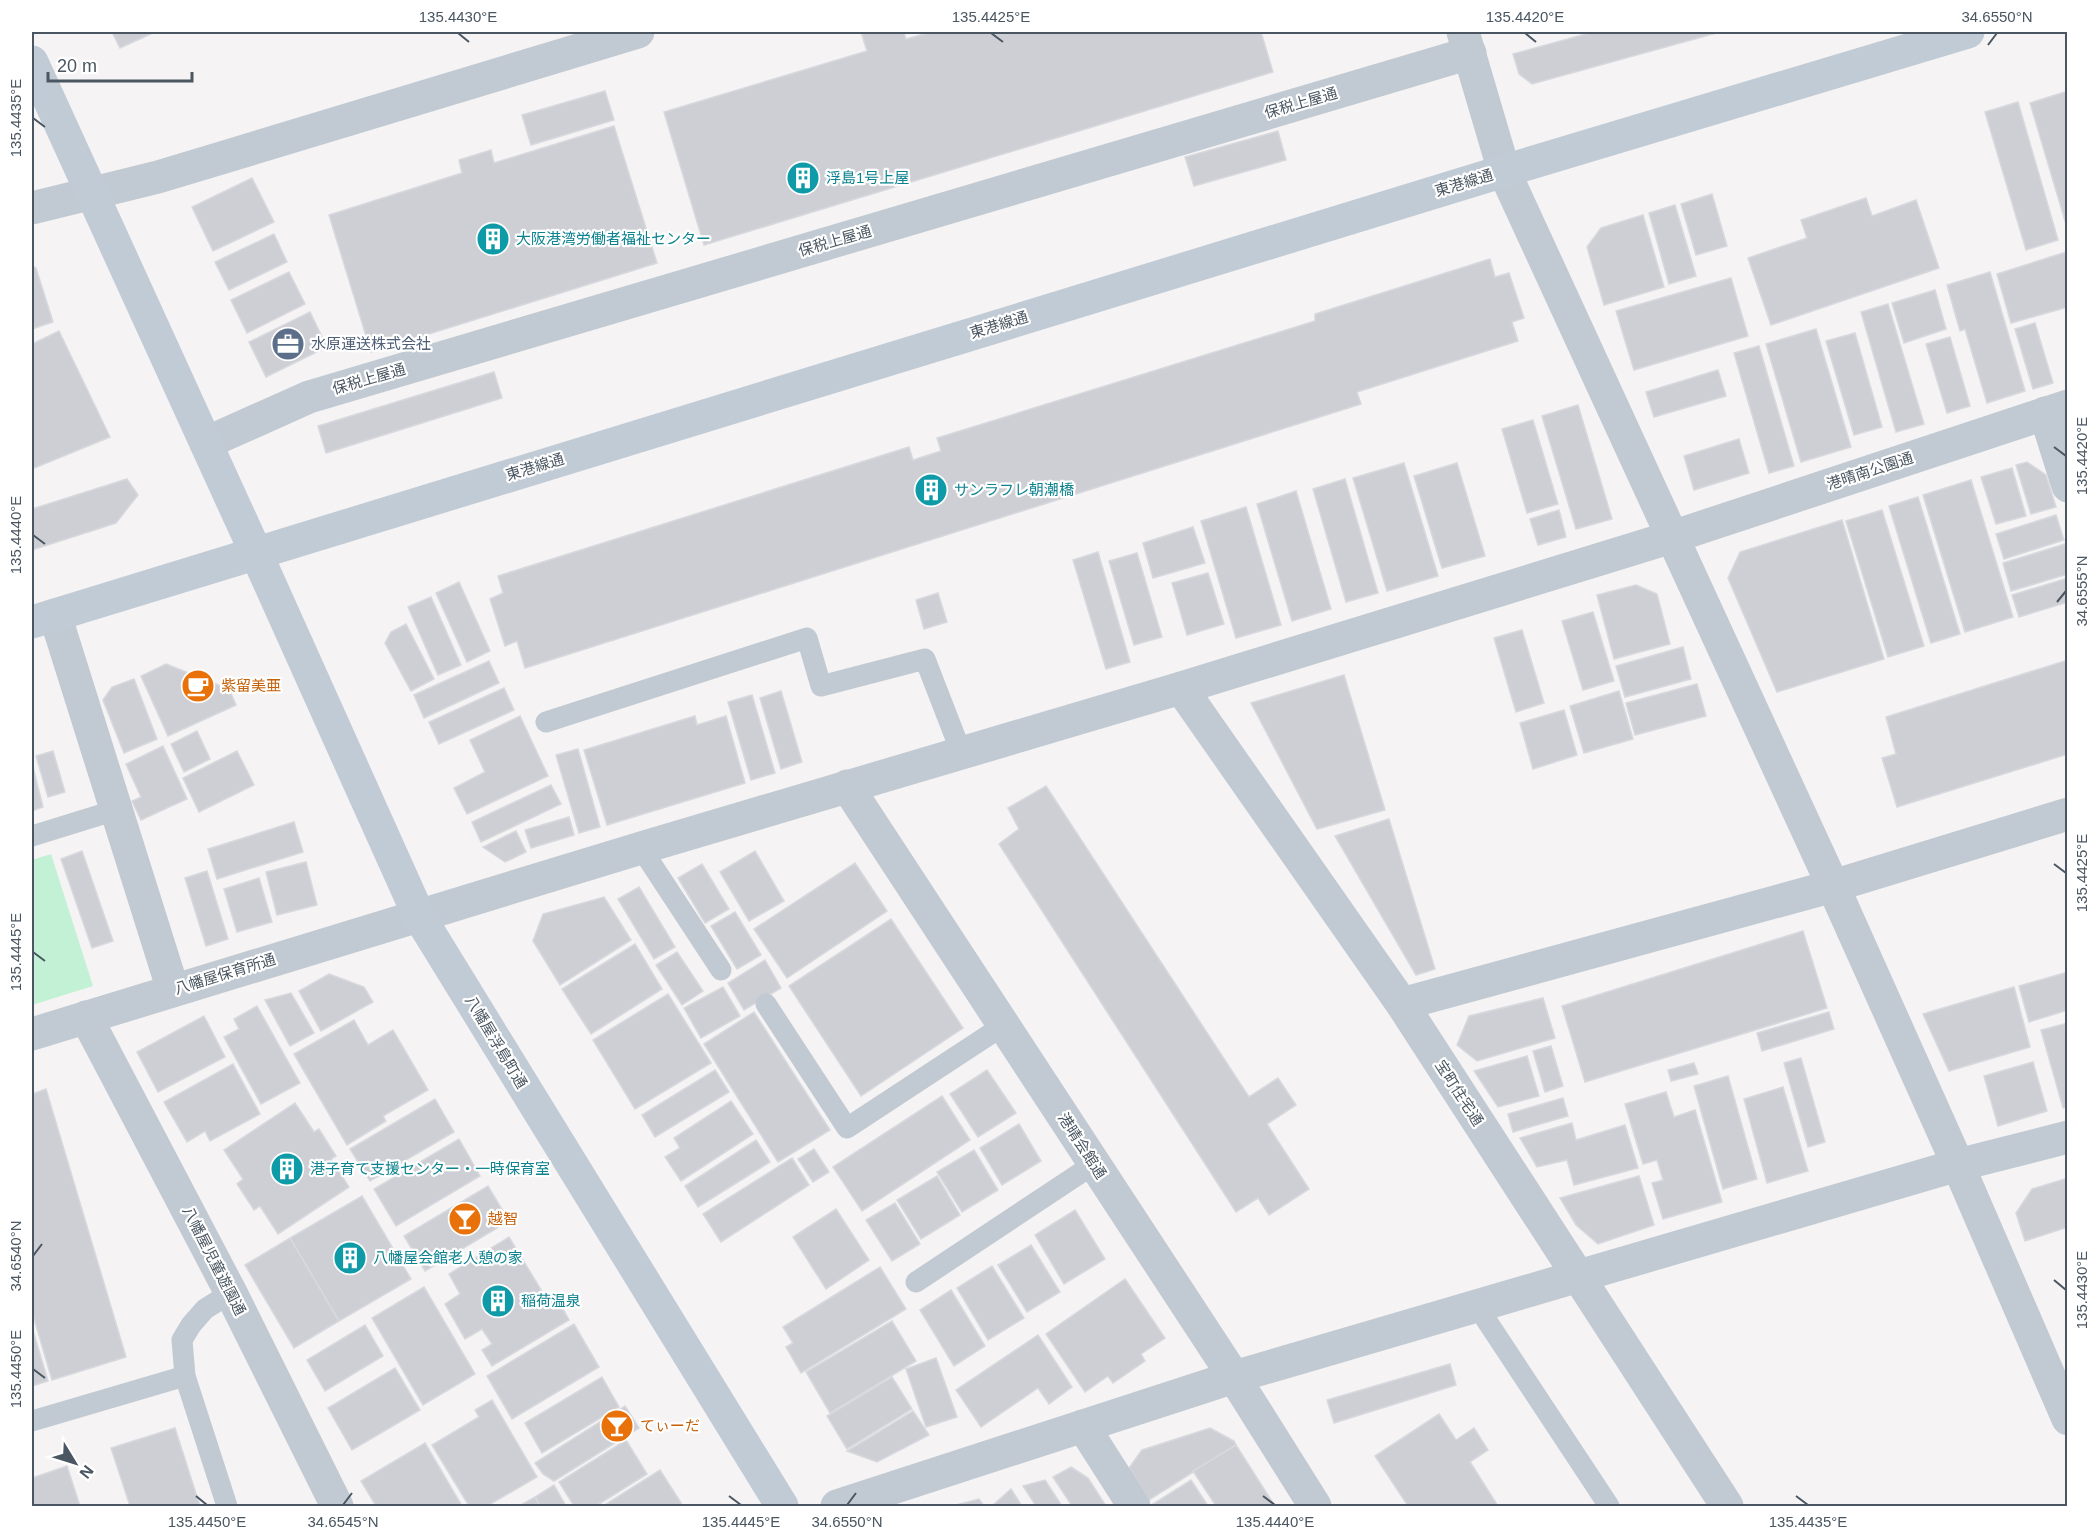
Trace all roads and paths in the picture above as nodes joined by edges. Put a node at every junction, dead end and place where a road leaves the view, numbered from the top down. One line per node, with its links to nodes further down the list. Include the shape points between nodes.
1 (638, 32): 6 (street, via 158,177)
2 (1968, 32): 5 (street, 東港線通)
3 (1466, 43): 5 (street); 9 (street, 保税上屋通, via 309,397)
4 (32, 63): 6 (street, 八幡屋浮島町通)
5 (1504, 171): 11 (street); 12 (street, 東港線通)
6 (91, 192): 7 (street); 9 (street, 八幡屋浮島町通)
7 (32, 207)
8 (2056, 410): 10 (street); 11 (street, 港晴南公園通)
9 (206, 443): 12 (street, 八幡屋浮島町通)
10 (2067, 486)
11 (1672, 537): 14 (street, 港晴南公園通); 22 (street)
12 (256, 553): 13 (street, 東港線通); 23 (street, 八幡屋浮島町通)
13 (43, 618): 18 (street)
14 (1181, 688): 16 (street, 港晴南公園通); 27 (street, 宝町住宅通)
15 (546, 722): 16 (lane, via 807,638 821,686 925,659)
16 (962, 752): 17 (street, 八幡屋保育所通)
17 (847, 786): 21 (street, 八幡屋保育所通); 29 (street, 港晴会館通)
18 (116, 810): 20 (lane); 25 (street)
19 (2067, 814): 22 (street)
20 (32, 836)
21 (641, 848): 23 (street, 八幡屋保育所通); 24 (lane)
22 (1833, 886): 27 (street); 33 (street)
23 (419, 916): 25 (street, 八幡屋保育所通); 45 (street, 八幡屋浮島町通)
24 (721, 970)
25 (173, 990): 28 (street, 八幡屋保育所通)
26 (766, 1004): 29 (lane, via 847,1128)
27 (1402, 1004): 34 (street, 宝町住宅通)
28 (86, 1017): 30 (street, 八幡屋保育所通); 36 (street, 八幡屋児童遊園通)
29 (1004, 1025): 32 (street, 港晴会館通)
30 (32, 1034)
31 (2067, 1137): 33 (street)
32 (1094, 1164): 35 (lane); 39 (street, 港晴会館通)
33 (1958, 1165): 34 (street); 40 (street)
34 (1578, 1276): 37 (street); 50 (street, 宝町住宅通)
35 (916, 1282)
36 (231, 1293): 38 (lane, via 205,1309 182,1340); 44 (street, 八幡屋児童遊園通)
37 (1477, 1306): 39 (street); 49 (lane)
38 (185, 1376): 41 (lane); 43 (lane)
39 (1234, 1377): 42 (street); 48 (street, 港晴会館通)
40 (2067, 1419)
41 (32, 1421)
42 (1083, 1426): 46 (street); 47 (street)
43 (227, 1506)
44 (337, 1506)
45 (782, 1506)
46 (837, 1506)
47 (1134, 1506)
48 (1315, 1506)
49 (1609, 1506)
50 (1727, 1506)

